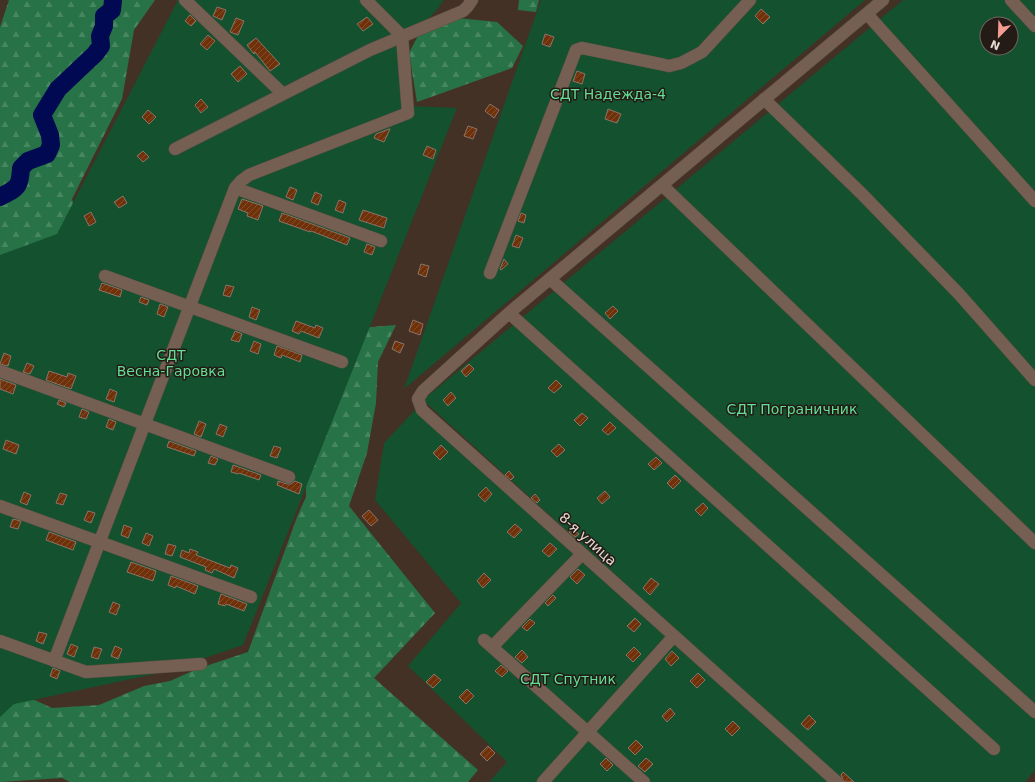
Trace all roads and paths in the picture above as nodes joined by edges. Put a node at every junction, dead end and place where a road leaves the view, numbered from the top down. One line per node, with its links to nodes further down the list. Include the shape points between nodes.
1 (185, 0): 10 (street)
2 (366, 0): 9 (street)
3 (472, 0): 9 (street, via 463,11)
4 (750, 0): 17 (street, via 702,52 681,63 669,66 582,48 576,50)
5 (883, 0): 7 (street)
6 (1011, 0): 8 (street)
7 (867, 14): 11 (street); 15 (street)
8 (1035, 26)
9 (402, 36): 10 (street); 14 (street, via 408,113 249,175)
10 (283, 94): 12 (street)
11 (764, 100): 13 (street); 24 (street, via 862,194 959,294)
12 (175, 149)
13 (662, 185): 19 (street); 29 (street)
14 (235, 188): 16 (street); 20 (street)
15 (1035, 201)
16 (381, 241)
17 (490, 274)
18 (105, 276): 20 (street)
19 (550, 279): 21 (street); 36 (street)
20 (189, 306): 22 (street); 25 (street)
21 (509, 313): 30 (street, 8-я улица, via 423,391 418,399 422,410); 38 (street)
22 (342, 362)
23 (0, 371): 25 (street)
24 (1035, 380)
25 (144, 424): 26 (street); 28 (street)
26 (289, 477)
27 (0, 506): 28 (street)
28 (100, 543): 31 (street); 34 (street)
29 (1035, 543)
30 (582, 554): 32 (street, 8-я улица); 37 (street, via 488,644)
31 (251, 597)
32 (674, 636): 37 (street); 41 (street, 8-я улица)
33 (0, 641): 34 (street)
34 (54, 661): 35 (street, via 86,672)
35 (201, 664)
36 (1035, 712)
37 (588, 733): 39 (street); 40 (street)
38 (994, 749)
39 (544, 782)
40 (644, 782)
41 (837, 782)

